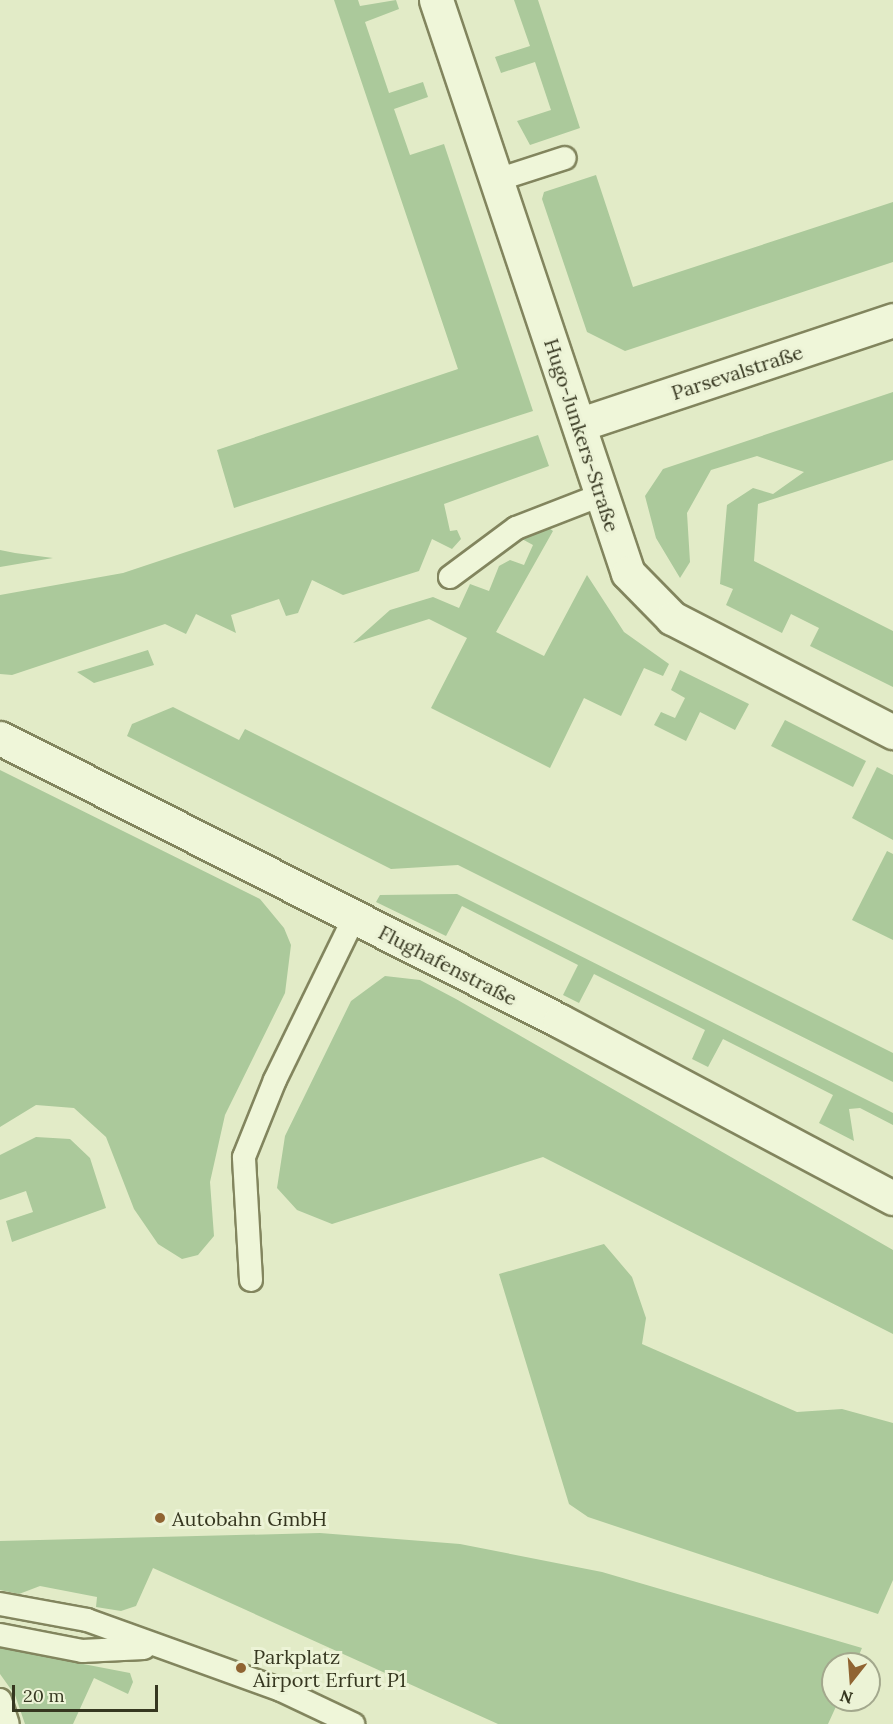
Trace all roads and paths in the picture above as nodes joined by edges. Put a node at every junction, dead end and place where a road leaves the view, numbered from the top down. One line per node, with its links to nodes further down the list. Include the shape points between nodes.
1 (436, 0): 3 (street, Hugo-Junkers-Straße)
2 (565, 158): 3 (lane)
3 (497, 180): 5 (street, Hugo-Junkers-Straße)
4 (893, 320): 5 (street, Parsevalstraße)
5 (581, 424): 6 (street, Hugo-Junkers-Straße)
6 (601, 495): 7 (lane, via 516,528); 8 (street, Hugo-Junkers-Straße, via 628,573 654,605)
7 (450, 577)
8 (893, 732)
9 (0, 738): 10 (street, Flughafenstraße)
10 (354, 918): 11 (street, Flughafenstraße); 12 (lane, via 275,1080 244,1157)
11 (893, 1198)
12 (251, 1280)
13 (0, 1604): 15 (lane, via 87,1620)
14 (0, 1635): 15 (lane, via 82,1651)
15 (152, 1648): 18 (lane, via 281,1690)
16 (0, 1700): 17 (lane)
17 (8, 1724)
18 (353, 1724)

